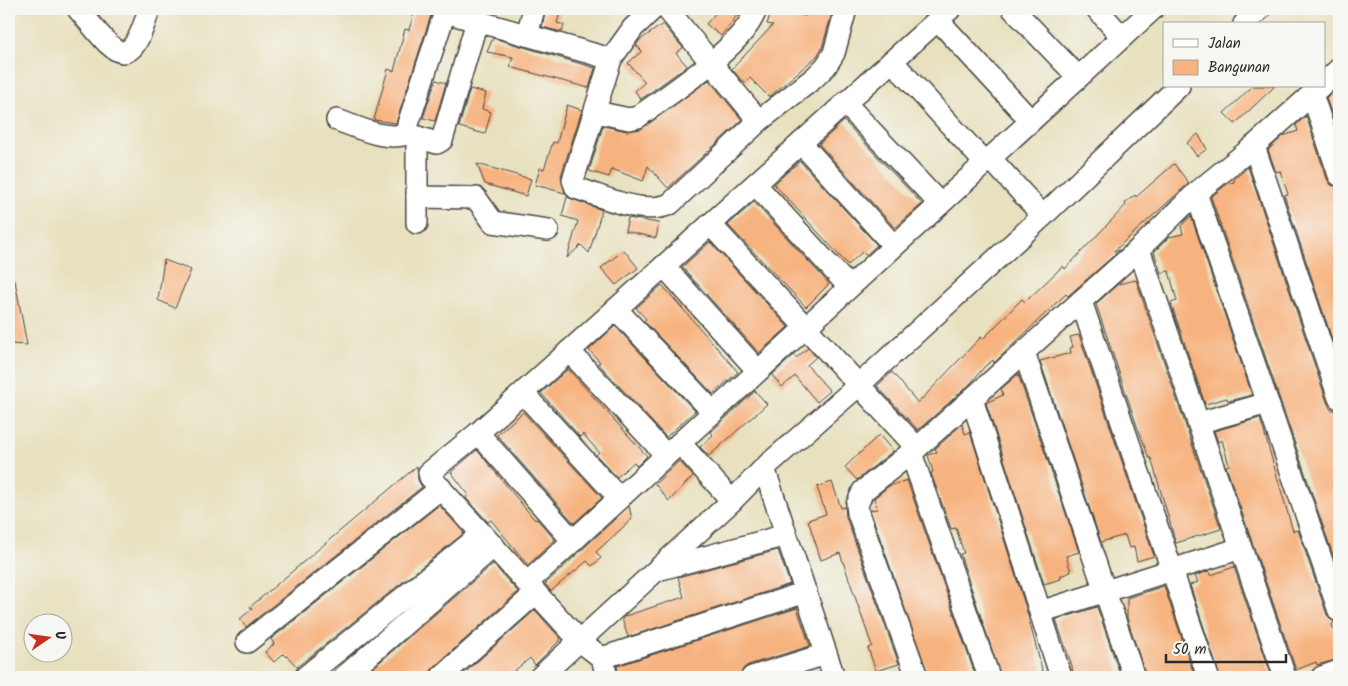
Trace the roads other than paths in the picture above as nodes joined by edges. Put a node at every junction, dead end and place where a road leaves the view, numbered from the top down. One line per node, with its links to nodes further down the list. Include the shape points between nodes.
1 (78, 9): 2 (street, via 109,45 121,52 129,52 144,28)
2 (149, 9)
3 (534, 9): 16 (street)
4 (653, 9): 18 (street, via 633,28)
5 (667, 9): 20 (street)
6 (756, 9): 20 (street, via 748,28)
7 (846, 9): 29 (street, via 834,53 826,66)
8 (1013, 9): 22 (street)
9 (1097, 9): 17 (street)
10 (1153, 9): 17 (street)
11 (1260, 9): 15 (street)
12 (445, 10): 14 (street); 31 (street, via 408,124)
13 (944, 14): 19 (street); 30 (street)
14 (477, 21): 16 (street); 31 (street, via 445,135 437,143)
15 (1246, 22)
16 (527, 35): 18 (street)
17 (1122, 37): 22 (street)
18 (611, 59): 27 (street)
19 (892, 60): 26 (street); 34 (street)
20 (710, 63): 27 (street, via 634,119); 29 (street)
21 (1339, 69): 23 (street)
22 (1078, 77): 30 (street)
23 (1326, 81)
24 (1177, 88): 40 (street)
25 (1319, 88): 33 (street); 35 (street)
26 (845, 103): 32 (street); 39 (street)
27 (596, 112): 29 (street, via 574,184 576,188 647,210 670,204)
28 (337, 120): 31 (street, via 386,137)
29 (759, 121)
30 (1031, 121): 34 (street)
31 (413, 136): 38 (street)
32 (801, 143): 36 (street); 44 (street)
33 (1254, 146): 37 (street); 55 (street)
34 (987, 161): 39 (street); 40 (street)
35 (1339, 175)
36 (755, 184): 42 (street); 47 (street)
37 (1196, 193): 45 (street); 58 (street)
38 (417, 197): 41 (street); 43 (street, via 476,198 493,222)
39 (940, 204): 44 (street)
40 (1043, 216): 54 (street)
41 (417, 223)
42 (710, 224): 46 (street); 50 (street)
43 (548, 230)
44 (894, 246): 47 (street)
45 (1139, 248): 48 (street); 60 (street)
46 (664, 266): 49 (street); 53 (street)
47 (849, 287): 50 (street)
48 (1081, 301): 52 (street); 72 (street)
49 (616, 309): 51 (street); 59 (street)
50 (806, 327): 53 (street); 54 (street)
51 (569, 351): 56 (street); 62 (street)
52 (1024, 352): 57 (street); 74 (street)
53 (758, 370): 59 (street)
54 (859, 385): 63 (street); 64 (street)
55 (1338, 387)
56 (523, 393): 61 (street); 66 (street)
57 (972, 399): 63 (street); 77 (street)
58 (1268, 403): 60 (street); 78 (street)
59 (713, 412): 62 (street)
60 (1198, 423): 71 (street)
61 (478, 434): 65 (street, via 429,473); 70 (street)
62 (673, 449): 66 (street); 67 (street)
63 (914, 450): 90 (street, via 863,491 857,505); 91 (street)
64 (764, 468): 67 (street); 68 (street)
65 (441, 488): 69 (street); 80 (street)
66 (619, 498): 70 (street)
67 (732, 501): 73 (street)
68 (786, 536): 73 (street); 76 (street)
69 (488, 540): 75 (street); 84 (street); 85 (street)
70 (573, 541): 75 (street)
71 (1239, 541): 72 (street); 95 (street)
72 (1170, 563): 74 (street); 94 (street)
73 (657, 570): 79 (street)
74 (1103, 585): 77 (street); 93 (street)
75 (531, 588): 79 (street); 86 (street)
76 (806, 592): 81 (street); 82 (street)
77 (1038, 606): 92 (street)
78 (1339, 611)
79 (580, 641): 82 (street); 87 (street)
80 (246, 642)
81 (826, 654): 88 (street); 89 (street)
82 (605, 668)
83 (1339, 671): 96 (street)
84 (305, 677)
85 (344, 677)
86 (441, 677)
87 (540, 677)
88 (752, 677)
89 (834, 677)
90 (917, 677)
91 (989, 677)
92 (1061, 677)
93 (1134, 677)
94 (1208, 677)
95 (1285, 677)
96 (1322, 677)

